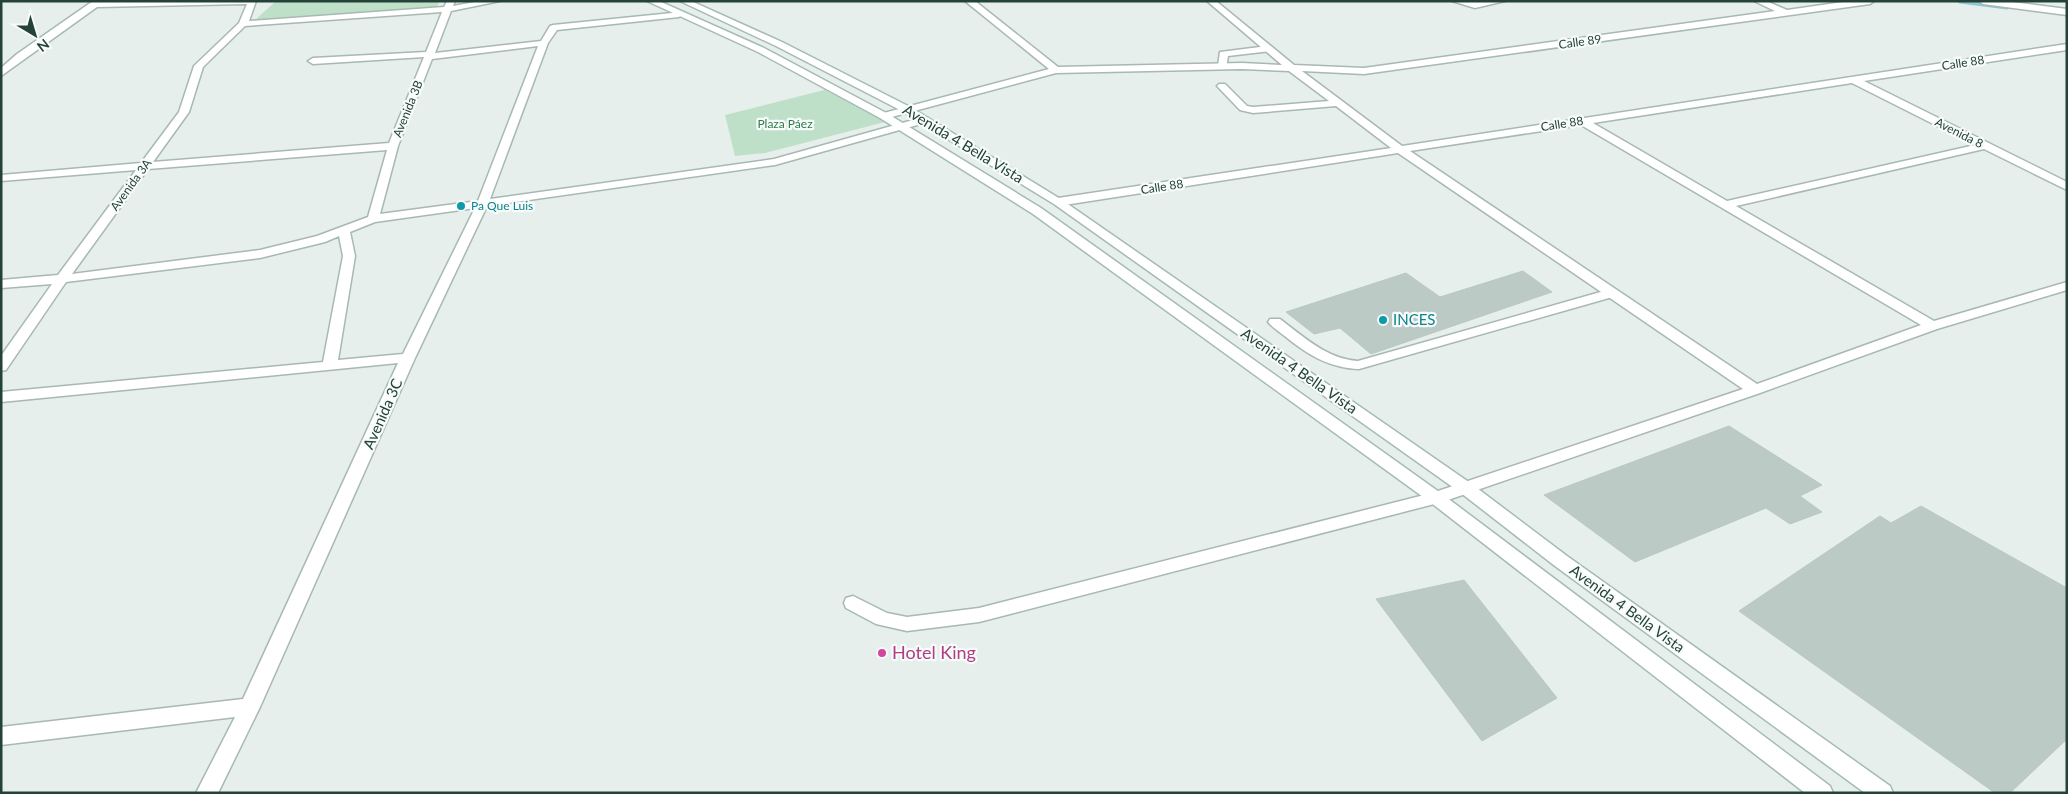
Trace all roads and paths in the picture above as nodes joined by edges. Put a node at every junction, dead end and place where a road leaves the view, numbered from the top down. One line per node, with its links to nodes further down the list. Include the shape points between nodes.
1 (252, 1): 11 (street); 16 (street, Avenida 3A)
2 (496, 1): 12 (street)
3 (651, 1): 13 (street, Avenida 4 Bella Vista)
4 (969, 1): 26 (street)
5 (1211, 1): 19 (street)
6 (1456, 1): 7 (street, via 1475,5)
7 (1501, 1)
8 (1758, 1): 15 (street)
9 (1870, 1): 15 (street, Calle 89)
10 (1983, 1): 14 (street)
11 (97, 2): 21 (street)
12 (450, 5): 16 (street); 20 (street, Avenida 3B)
13 (681, 8): 17 (street, via 552,28); 31 (street, Avenida 4 Bella Vista, via 779,44); 32 (street, Avenida 4 Bella Vista)
14 (2067, 12)
15 (1786, 13): 25 (street, Calle 89, via 1384,69 1350,71)
16 (243, 24): 39 (street, Avenida 3A, via 199,66 184,112)
17 (548, 38): 20 (street); 43 (street, Avenida 3C)
18 (2067, 47): 28 (street, Calle 88)
19 (1268, 49): 24 (street, via 1224,54); 25 (street)
20 (430, 56): 23 (street); 36 (street, Avenida 3B)
21 (14, 61): 22 (street); 27 (street)
22 (1, 62)
23 (313, 62)
24 (1223, 66): 25 (street, Calle 89); 26 (street, Calle 89)
25 (1290, 67): 30 (street)
26 (1056, 70): 31 (street, Calle 89)
27 (1, 73)
28 (1852, 79): 34 (street, Calle 88); 37 (street, Avenida 8)
29 (1222, 86): 30 (street, via 1244,108 1254,110)
30 (1338, 102): 38 (street)
31 (906, 109): 32 (street, Calle 89); 33 (street, Avenida 4 Bella Vista)
32 (884, 116): 35 (street, Avenida 4 Bella Vista)
33 (924, 120): 35 (street); 42 (street, Avenida 4 Bella Vista)
34 (1582, 121): 38 (street, Calle 88); 44 (street)
35 (902, 126): 43 (street, via 775,162); 59 (street, Avenida 4 Bella Vista, via 1037,211)
36 (393, 146): 39 (street); 45 (street, Avenida 3B)
37 (1984, 146): 41 (street, Avenida 8); 44 (street)
38 (1402, 151): 42 (street, Calle 88); 50 (street)
39 (143, 167): 40 (street); 47 (street, Avenida 3A)
40 (1, 178)
41 (2067, 187)
42 (1058, 202): 58 (street, Avenida 4 Bella Vista)
43 (483, 203): 45 (street); 53 (street, Avenida 3C)
44 (1725, 205): 52 (street)
45 (373, 219): 46 (street)
46 (344, 231): 47 (street, via 293,248 260,254); 54 (street, via 349,256)
47 (62, 279): 48 (street); 55 (street, Avenida 3A)
48 (1, 284)
49 (2067, 286): 52 (street)
50 (1611, 293): 51 (street, via 1359,365 1345,366 1330,361); 56 (street)
51 (1275, 322)
52 (1932, 326): 56 (street)
53 (408, 358): 54 (street); 61 (street, Avenida 3C)
54 (330, 365): 57 (street)
55 (1, 367)
56 (1755, 390): 58 (street)
57 (1, 397)
58 (1467, 489): 59 (street); 65 (street, Avenida 4 Bella Vista)
59 (1436, 498): 60 (street, via 978,615 907,624 883,619); 64 (street, Avenida 4 Bella Vista)
60 (853, 603)
61 (250, 707): 62 (street); 63 (street, Avenida 3C)
62 (1, 736)
63 (207, 793)
64 (1822, 793)
65 (1882, 793)

